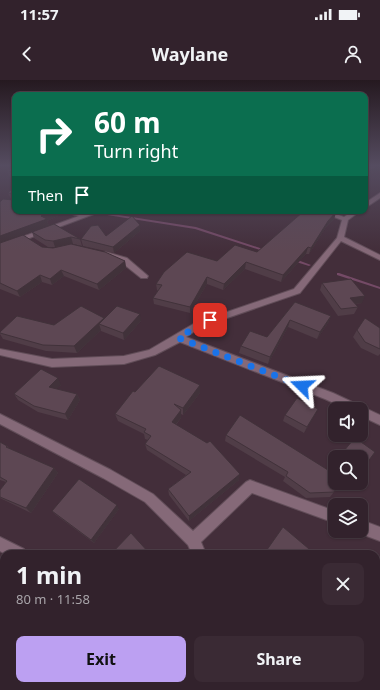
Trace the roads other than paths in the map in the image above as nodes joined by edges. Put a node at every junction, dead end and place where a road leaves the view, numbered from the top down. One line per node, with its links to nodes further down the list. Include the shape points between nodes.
1 (380, 195): 2 (street)
2 (368, 204)
3 (78, 214): 7 (street)
4 (91, 214): 7 (street)
5 (331, 214): 8 (street)
6 (353, 214): 8 (street)
7 (86, 216): 10 (street, via 30,240)
8 (346, 219): 9 (street)
9 (340, 238): 12 (street); 14 (street, via 297,291 198,325)
10 (0, 247)
11 (97, 252): 13 (street, via 124,260)
12 (380, 258)
13 (144, 276)
14 (179, 338): 15 (street, via 152,353 124,360 52,363); 16 (street)
15 (0, 352)
16 (342, 402)
17 (368, 414): 19 (street)
18 (0, 419): 23 (street, via 149,498)
19 (380, 420)
20 (328, 514): 23 (street, via 250,486)
21 (368, 530): 22 (street)
22 (380, 534)
23 (193, 540): 26 (street)
24 (0, 544): 25 (street)
25 (11, 550)
26 (197, 550)

